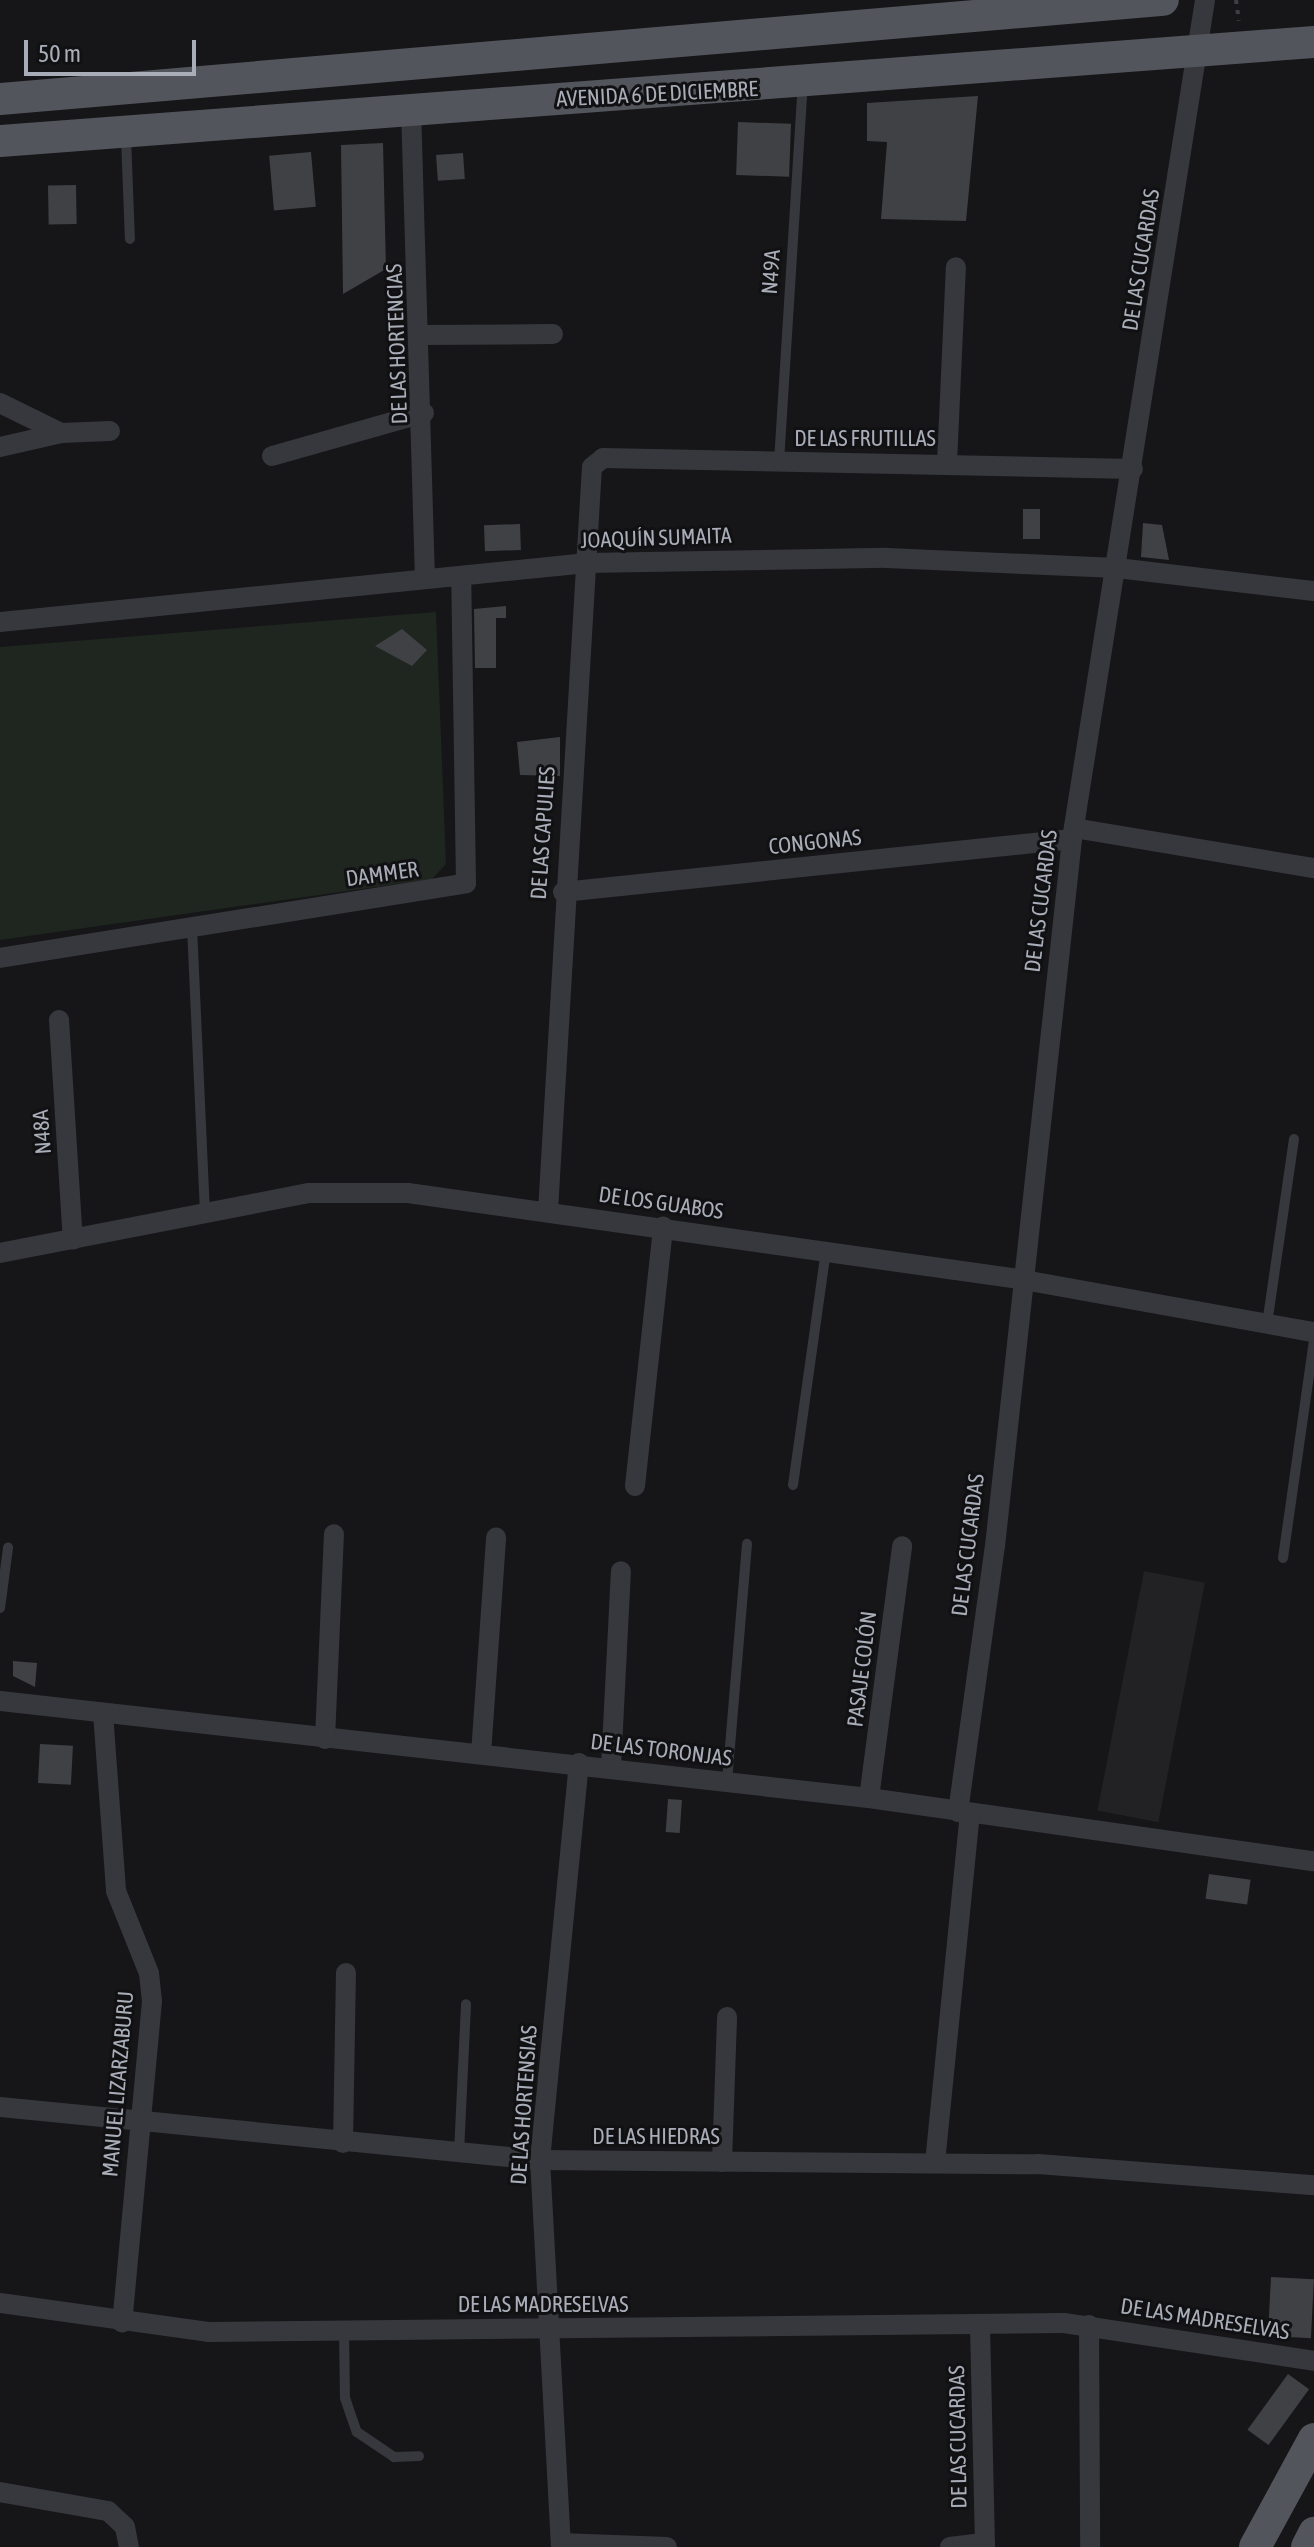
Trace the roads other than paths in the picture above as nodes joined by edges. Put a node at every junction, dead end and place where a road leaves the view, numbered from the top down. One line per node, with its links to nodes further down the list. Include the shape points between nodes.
1 (1163, 0): 6 (main road)
2 (1205, 0): 4 (street, DE LAS CUCARDAS)
3 (1314, 42): 4 (main road, AVENIDA 6 DE DICIEMBRE)
4 (1197, 52): 5 (main road, AVENIDA 6 DE DICIEMBRE); 23 (street, DE LAS CUCARDAS)
5 (803, 85): 7 (main road, AVENIDA 6 DE DICIEMBRE); 21 (lane, N49A)
6 (0, 99)
7 (411, 108): 8 (main road, AVENIDA 6 DE DICIEMBRE); 13 (street, DE LAS HORTENCIAS)
8 (126, 131): 9 (main road, AVENIDA 6 DE DICIEMBRE); 10 (lane)
9 (0, 141)
10 (130, 239)
11 (956, 267): 22 (street)
12 (553, 334): 13 (street)
13 (421, 335): 15 (street, DE LAS HORTENCIAS)
14 (0, 403): 17 (street)
15 (424, 413): 19 (street); 27 (street, DE LAS HORTENCIAS)
16 (110, 431): 17 (street)
17 (61, 433): 18 (street)
18 (0, 447)
19 (272, 456)
20 (597, 461): 21 (street, DE LAS FRUTILLAS); 24 (street, DE LAS CAPULIES)
21 (779, 462): 22 (street, DE LAS FRUTILLAS)
22 (947, 463): 23 (street, DE LAS FRUTILLAS)
23 (1133, 469): 25 (street, DE LAS CUCARDAS)
24 (587, 563): 25 (street, JOAQUÍN SUMAITA, via 887,558); 26 (street, JOAQUÍN SUMAITA); 32 (street, DE LAS CAPULIES)
25 (1117, 568): 28 (street, JOAQUÍN SUMAITA); 30 (street, DE LAS CUCARDAS)
26 (461, 576): 27 (street, JOAQUÍN SUMAITA); 33 (street, DAMMER, via 466,883)
27 (425, 578): 29 (street, JOAQUÍN SUMAITA)
28 (1314, 591)
29 (0, 622)
30 (1073, 834): 31 (street, CONGONAS); 32 (street, CONGONAS); 43 (street, DE LAS CUCARDAS)
31 (1314, 868)
32 (563, 892): 38 (street, DE LAS CAPULIES)
33 (192, 927): 34 (street, DAMMER); 37 (lane)
34 (0, 958)
35 (59, 1020): 40 (street, N48A)
36 (1294, 1139): 44 (lane)
37 (205, 1211): 38 (street, DE LOS GUABOS, via 369,1191); 40 (street, DE LOS GUABOS)
38 (548, 1211): 39 (street, DE LOS GUABOS)
39 (663, 1227): 41 (street, DE LOS GUABOS); 48 (street)
40 (73, 1240): 42 (street, DE LOS GUABOS)
41 (826, 1251): 43 (street, DE LOS GUABOS); 47 (lane)
42 (0, 1253)
43 (1018, 1279): 44 (street, DE LOS GUABOS); 65 (street, DE LAS CUCARDAS)
44 (1267, 1324): 45 (street, DE LOS GUABOS)
45 (1314, 1332)
46 (1314, 1340): 54 (lane)
47 (793, 1485)
48 (635, 1486)
49 (334, 1534): 59 (street)
50 (496, 1538): 60 (street)
51 (747, 1544): 63 (lane)
52 (902, 1546): 64 (street, PASAJE COLÓN)
53 (8, 1548): 56 (lane)
54 (1283, 1558)
55 (621, 1571): 62 (street)
56 (0, 1608)
57 (0, 1701): 58 (street, DE LAS TORONJAS)
58 (103, 1713): 59 (street, DE LAS TORONJAS); 71 (street, MANUEL LIZARZABURU, via 116,1891 152,1988)
59 (325, 1739): 60 (street, DE LAS TORONJAS)
60 (481, 1754): 61 (street, DE LAS TORONJAS)
61 (579, 1763): 62 (street, DE LAS TORONJAS); 74 (street, DE LAS HORTENSIAS)
62 (611, 1767): 63 (street, DE LAS TORONJAS)
63 (727, 1782): 64 (street, DE LAS TORONJAS)
64 (869, 1798): 65 (street, DE LAS TORONJAS)
65 (964, 1813): 66 (street, DE LAS TORONJAS); 76 (street, DE LAS CUCARDAS)
66 (1314, 1861)
67 (346, 1973): 72 (street)
68 (466, 2004): 73 (lane)
69 (727, 2017): 75 (street)
70 (0, 2107): 71 (street, DE LAS HIEDRAS)
71 (139, 2125): 72 (street, DE LAS HIEDRAS); 79 (street, MANUEL LIZARZABURU)
72 (343, 2143): 73 (street, DE LAS HIEDRAS)
73 (459, 2153): 74 (street, DE LAS HIEDRAS)
74 (540, 2160): 75 (street, DE LAS HIEDRAS); 83 (street, DE LAS HORTENSIAS)
75 (722, 2162): 76 (street, DE LAS HIEDRAS)
76 (935, 2163): 77 (street, DE LAS HIEDRAS)
77 (1314, 2185)
78 (0, 2303): 79 (street, DE LAS MADRESELVAS)
79 (122, 2323): 82 (street, DE LAS MADRESELVAS, via 208,2332)
80 (980, 2325): 81 (street, DE LAS MADRESELVAS); 83 (street, DE LAS MADRESELVAS); 90 (street, DE LAS CUCARDAS)
81 (1089, 2325): 84 (street, DE LAS MADRESELVAS); 94 (street, DE LAS MADRESELVAS)
82 (344, 2329): 83 (street, DE LAS MADRESELVAS); 86 (lane, via 345,2398 357,2432 394,2457)
83 (547, 2330): 89 (street, DE LAS HORTENSIAS)
84 (1314, 2361)
85 (1314, 2439): 95 (main road)
86 (419, 2456)
87 (0, 2492): 91 (street, via 108,2511 125,2527)
88 (1314, 2533): 96 (main road)
89 (561, 2545): 92 (street)
90 (985, 2545): 93 (street)
91 (129, 2547)
92 (667, 2547)
93 (950, 2547)
94 (1090, 2547)
95 (1255, 2547)
96 (1307, 2547)

